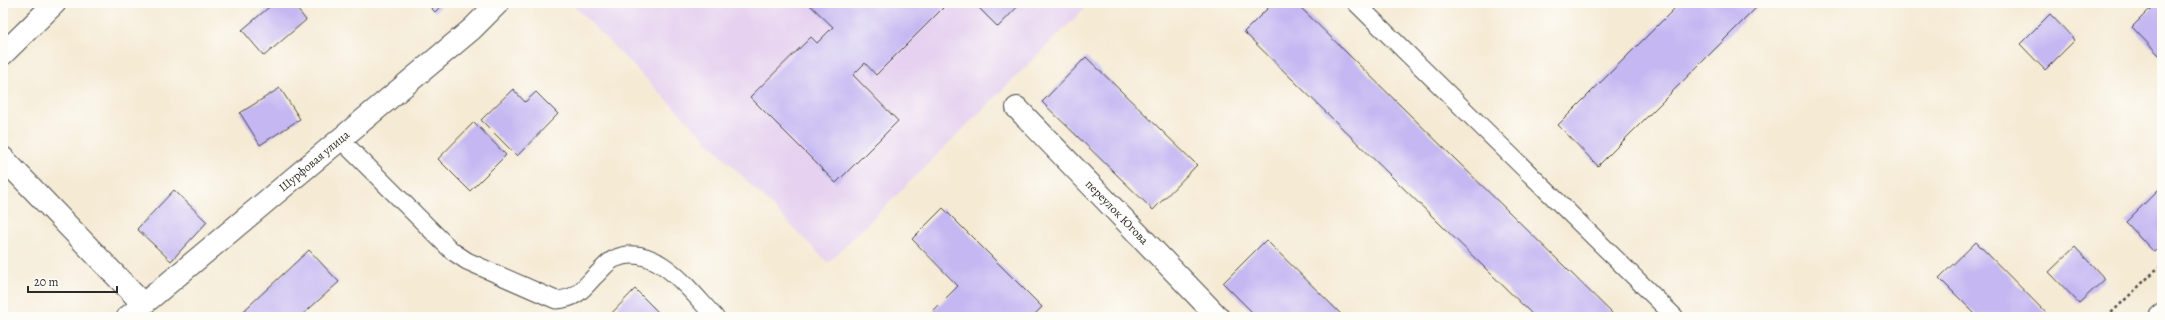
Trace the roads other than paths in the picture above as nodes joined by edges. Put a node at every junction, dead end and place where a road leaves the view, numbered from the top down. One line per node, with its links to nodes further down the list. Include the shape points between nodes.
1 (55, 3): 4 (street)
2 (498, 3): 6 (street, Шурфовая улица)
3 (1356, 3): 12 (lane)
4 (3, 54)
5 (1017, 108): 11 (street, переулок Югова)
6 (340, 140): 8 (street, Шурфовая улица); 10 (lane, via 446,246 467,260 556,300 568,299 579,293 613,259 628,254 643,254 662,264)
7 (3, 158): 8 (street)
8 (136, 311)
9 (2162, 315): 13 (street)
10 (715, 317)
11 (1218, 317)
12 (1675, 317)
13 (2160, 317)

